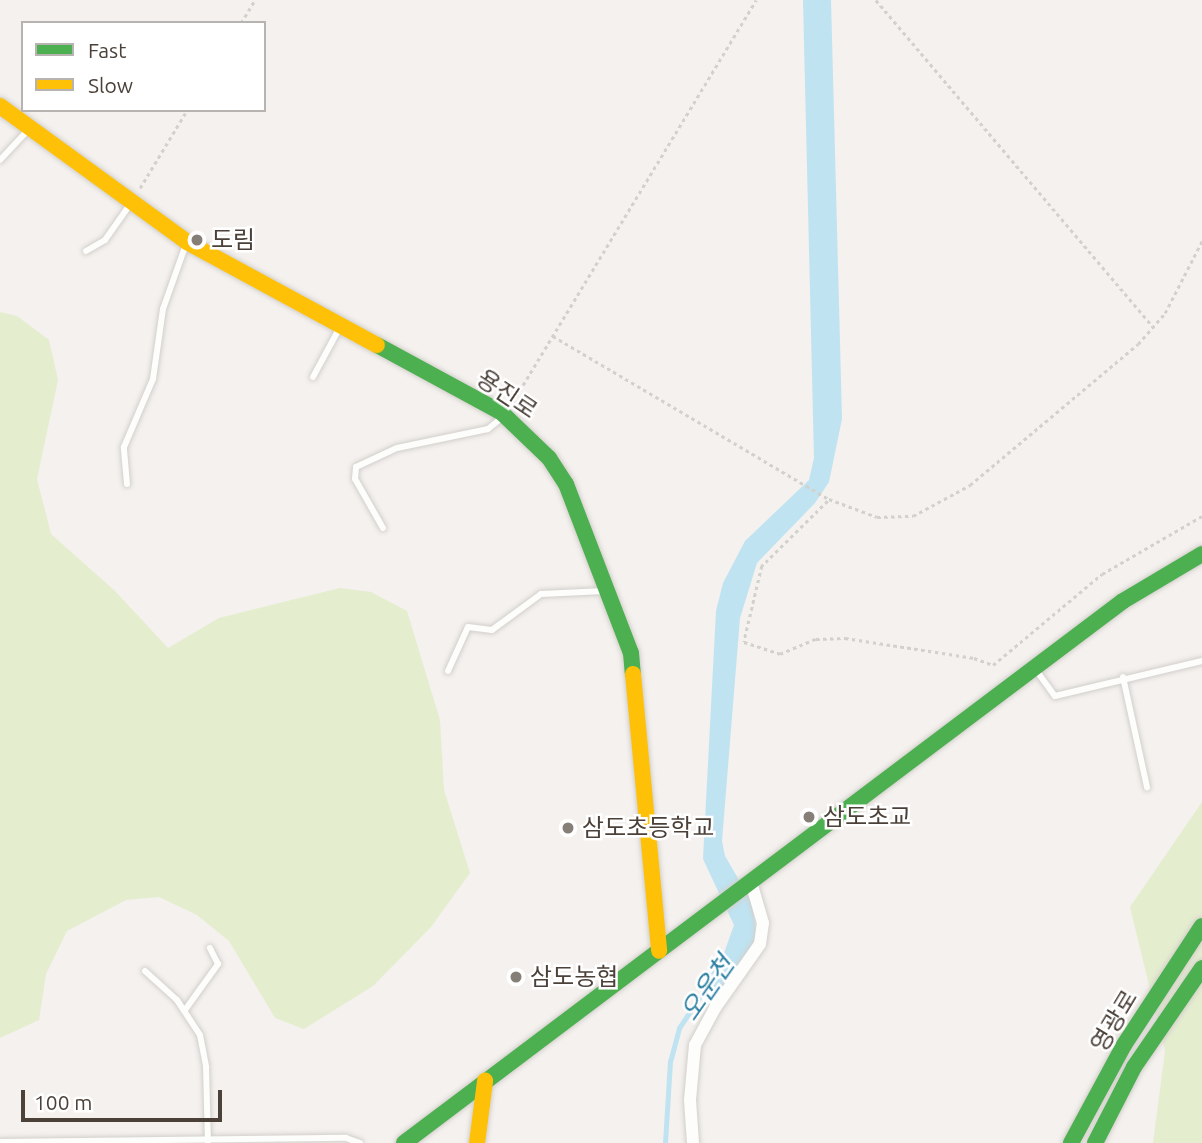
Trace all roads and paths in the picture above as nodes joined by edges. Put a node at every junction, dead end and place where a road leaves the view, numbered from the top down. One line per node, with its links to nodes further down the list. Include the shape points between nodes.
1 (255, 0): 4 (path)
2 (755, 0): 15 (path)
3 (876, 0): 14 (path)
4 (242, 21)
5 (0, 106): 7 (main road, 용진로)
6 (186, 112): 9 (path)
7 (30, 127): 8 (lane); 9 (main road, 용진로)
8 (0, 160)
9 (132, 202): 11 (main road, 용진로); 12 (lane, via 105,240)
10 (1202, 241): 14 (path)
11 (187, 242): 13 (main road, 용진로); 18 (lane, via 163,309 152,379 124,447)
12 (86, 251)
13 (341, 326): 16 (lane); 17 (main road, 용진로)
14 (1154, 328): 19 (path, via 989,470 931,510 902,518 877,517)
15 (553, 336): 17 (path); 19 (path)
16 (313, 377)
17 (505, 415): 21 (lane, via 488,429 397,448 356,467 355,479); 23 (main road, 용진로, via 559,471)
18 (127, 484)
19 (827, 498): 20 (path, via 762,566 744,642 779,654 816,639 845,638 993,665 1102,574)
20 (1202, 516)
21 (383, 528)
22 (1202, 554): 25 (main road, via 1123,601)
23 (609, 592): 26 (lane, via 541,594 492,630 468,627); 32 (main road, 용진로, via 626,634 636,687)
24 (1202, 661): 27 (lane)
25 (1035, 669): 27 (lane, via 1055,696); 29 (main road)
26 (448, 671)
27 (1123, 677): 28 (lane)
28 (1147, 787)
29 (751, 882): 32 (main road); 42 (street, via 763,923 760,944 695,1045 690,1100)
30 (1202, 926): 43 (main road, 영광로, via 1124,1045)
31 (210, 948): 35 (lane, via 218,964)
32 (659, 951): 36 (main road)
33 (1202, 968): 44 (main road, 영광로, via 1134,1067)
34 (145, 971): 35 (lane)
35 (185, 1010): 38 (lane, via 204,1049)
36 (485, 1081): 40 (main road); 41 (main road)
37 (0, 1142): 38 (lane)
38 (208, 1142): 39 (lane, via 346,1138)
39 (360, 1143)
40 (404, 1143)
41 (477, 1143)
42 (693, 1143)
43 (1071, 1143)
44 (1095, 1143)

